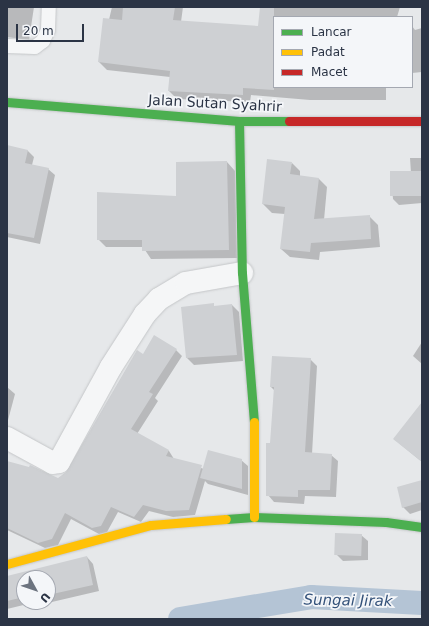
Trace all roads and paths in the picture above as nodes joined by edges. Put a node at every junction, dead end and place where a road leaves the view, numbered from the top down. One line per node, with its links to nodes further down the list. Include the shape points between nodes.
1 (49, 7): 2 (lane, via 48,30 43,41 35,47)
2 (7, 46)
3 (7, 102): 4 (street, Jalan Sutan Syahrir)
4 (239, 121): 5 (street, Jalan Sutan Syahrir); 6 (street)
5 (422, 121)
6 (242, 273): 7 (street, via 186,283 159,299 145,314 111,367 59,462 53,463); 8 (street, via 254,400)
7 (7, 438)
8 (254, 518): 9 (street, via 386,522); 10 (street, via 151,526)
9 (422, 527)
10 (7, 564)

